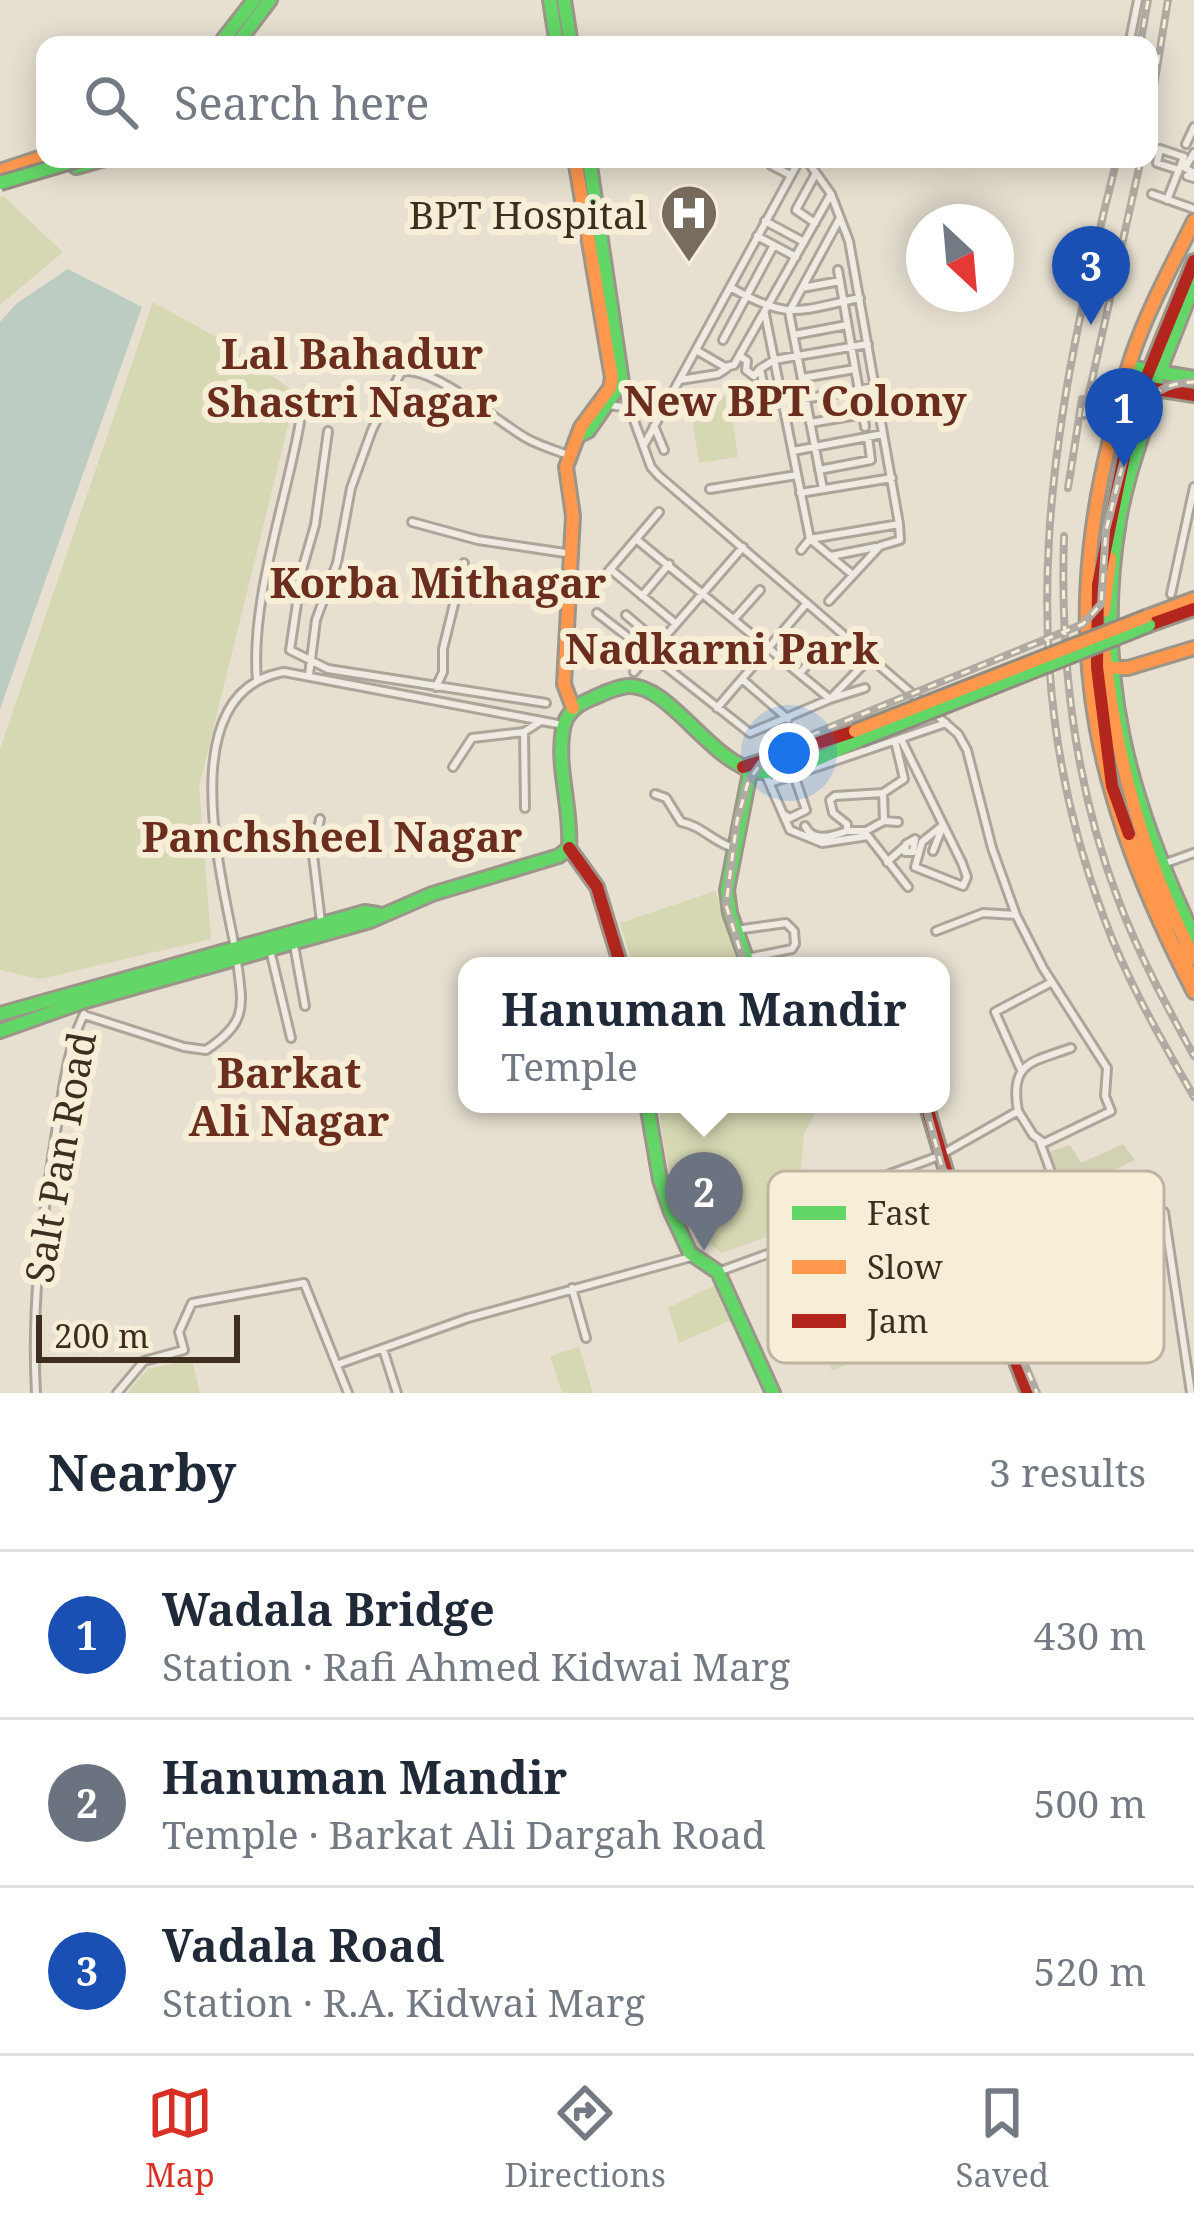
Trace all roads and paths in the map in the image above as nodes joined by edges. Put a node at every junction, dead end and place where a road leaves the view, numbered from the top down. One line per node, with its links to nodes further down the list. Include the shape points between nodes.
1 (257, 0): 6 (main road)
2 (274, 0): 7 (main road)
3 (550, 0): 8 (main road)
4 (564, 0): 9 (main road)
5 (1138, 0): 10 (street)
6 (229, 36)
7 (246, 36)
8 (556, 36)
9 (570, 36)
10 (1131, 36)
11 (1194, 127): 12 (street)
12 (1186, 144)
13 (1194, 153): 29 (street, via 1185,167)
14 (36, 159): 16 (main road)
15 (1158, 159): 26 (street, via 1160,149 1183,155)
16 (25, 163): 30 (main road); 31 (main road)
17 (1158, 164): 26 (street)
18 (36, 167): 30 (main road, bridge)
19 (46, 168): 30 (main road, bridge)
20 (74, 168): 31 (main road)
21 (577, 168): 59 (main road)
22 (590, 168): 59 (main road)
23 (777, 168): 28 (street)
24 (796, 168): 28 (street)
25 (811, 168): 27 (street)
26 (1179, 170): 34 (street)
27 (816, 173): 32 (street); 39 (street, via 796,209)
28 (790, 175): 37 (street)
29 (1192, 176)
30 (0, 180): 31 (main road)
31 (32, 180)
32 (831, 194): 36 (street); 39 (street)
33 (1152, 194): 34 (street)
34 (1167, 200): 35 (street)
35 (1194, 209)
36 (840, 218): 45 (street); 52 (street)
37 (765, 221): 40 (street); 41 (street)
38 (1194, 221): 68 (main road)
39 (815, 223): 41 (street)
40 (757, 236): 42 (street); 49 (street)
41 (804, 242): 43 (street)
42 (774, 245): 43 (street); 51 (street)
43 (798, 254): 45 (street); 55 (street)
44 (1194, 261): 71 (main road)
45 (816, 262): 50 (street)
46 (838, 271): 47 (street)
47 (840, 281): 50 (street); 54 (street)
48 (1194, 284): 71 (main road)
49 (730, 287): 51 (street); 63 (street)
50 (802, 288): 56 (street)
51 (746, 296): 55 (street); 60 (street)
52 (860, 298): 54 (street); 61 (street)
53 (1194, 299): 71 (main road)
54 (843, 301): 56 (street); 57 (street)
55 (766, 311): 56 (street); 64 (street); 66 (street)
56 (789, 312): 58 (street)
57 (847, 325): 58 (street); 62 (street)
58 (794, 335): 65 (street)
59 (610, 337): 75 (main road)
60 (723, 340)
61 (868, 344): 62 (street); 77 (street)
62 (851, 346): 65 (street); 70 (street)
63 (696, 350): 67 (street); 74 (street)
64 (739, 355): 67 (street); 69 (street, via 754,376)
65 (797, 355): 66 (street); 72 (street)
66 (774, 360): 69 (street); 83 (street)
67 (727, 368): 74 (street)
68 (1129, 368): 71 (main road); 76 (main road)
69 (760, 369): 83 (street, via 766,404)
70 (855, 369): 72 (street); 79 (street)
71 (1156, 373): 73 (main road); 78 (main road)
72 (802, 378): 81 (street)
73 (1194, 378)
74 (680, 380): 88 (street)
75 (617, 383): 84 (main road); 85 (street); 92 (main road)
76 (1124, 384): 78 (main road); 145 (main road, via 1093,507 1084,586)
77 (875, 387): 79 (street); 91 (street)
78 (1150, 388): 80 (main road); 145 (main road, via 1125,490)
79 (859, 390): 81 (street); 86 (street)
80 (1194, 394)
81 (806, 399): 83 (street); 87 (street)
82 (284, 400): 150 (street, via 300,422 255,655)
83 (782, 403): 97 (street)
84 (608, 405): 85 (street); 92 (main road)
85 (631, 408): 95 (street)
86 (863, 414): 87 (street); 89 (street)
87 (810, 423): 94 (street)
88 (654, 426): 95 (street); 96 (street)
89 (866, 427)
90 (328, 430): 143 (street, via 290,650)
91 (884, 434): 93 (street); 102 (street)
92 (580, 435): 98 (main road)
93 (868, 437): 94 (street); 99 (street)
94 (814, 447): 97 (street); 100 (street)
95 (643, 448): 115 (street, via 658,476)
96 (664, 450)
97 (792, 452): 101 (street)
98 (571, 456): 118 (main road); 143 (street, via 530,440 450,387 401,372 350,488)
99 (872, 460): 100 (street); 103 (street)
100 (819, 470): 106 (street)
101 (796, 475): 105 (street); 107 (street)
102 (892, 478): 103 (street); 110 (street)
103 (875, 481): 106 (street)
104 (1194, 487): 127 (street)
105 (710, 489)
106 (823, 489): 107 (street)
107 (800, 493): 113 (street)
108 (659, 512): 112 (street)
109 (412, 522): 118 (street)
110 (899, 524): 111 (street); 114 (street, via 900,540)
111 (843, 533): 113 (street); 117 (street)
112 (637, 539): 121 (street); 122 (street)
113 (810, 539): 116 (street); 119 (street)
114 (880, 546): 117 (street); 123 (street)
115 (742, 547): 125 (street); 131 (street)
116 (801, 550)
117 (847, 553): 119 (street)
118 (572, 554): 155 (main road, via 564,684)
119 (831, 556): 123 (street)
120 (464, 562): 151 (street)
121 (669, 564): 125 (street); 128 (street)
122 (610, 569): 124 (street); 128 (street)
123 (853, 575): 130 (street)
124 (596, 586)
125 (702, 590): 135 (street); 137 (street)
126 (760, 590): 135 (street)
127 (1171, 594)
128 (643, 596): 137 (street)
129 (1194, 598): 136 (main road)
130 (829, 601)
131 (807, 603): 140 (street); 159 (street)
132 (1194, 609): 136 (main road)
133 (597, 613): 142 (street)
134 (626, 615): 138 (street)
135 (735, 619): 140 (street)
136 (1148, 621): 163 (main road, bridge)
137 (675, 622): 138 (street)
138 (659, 643): 142 (street)
139 (824, 646): 147 (street)
140 (769, 647): 147 (street); 149 (street)
141 (1194, 648): 145 (main road)
142 (650, 654): 146 (street); 156 (street)
143 (310, 658): 148 (street); 151 (street, via 328,669)
144 (863, 665): 153 (street)
145 (1100, 669): 184 (main road); 184 (main road, via 1112,785)
146 (634, 672)
147 (800, 674): 153 (street)
148 (309, 676): 150 (street); 158 (street)
149 (742, 679): 156 (street); 157 (street)
150 (257, 681): 194 (street, via 225,715 210,776)
151 (436, 687): 154 (street)
152 (865, 688): 153 (street)
153 (830, 699): 157 (street)
154 (546, 703)
155 (573, 708): 160 (main road); 165 (main road, via 638,686 729,760)
156 (717, 708): 157 (street, via 750,733)
157 (788, 718)
158 (541, 721): 160 (street); 161 (street)
159 (946, 723): 162 (street); 187 (street, via 967,750)
160 (563, 724): 178 (main road)
161 (524, 732): 164 (street, via 472,738); 168 (street)
162 (898, 740): 163 (street); 166 (street, via 904,783); 174 (street)
163 (786, 766): 165 (main road); 165 (street, via 806,808 790,818)
164 (453, 767)
165 (760, 771): 179 (main road); 183 (street, via 790,830 822,842 868,836)
166 (884, 793): 172 (street); 177 (street, via 832,797 832,813)
167 (655, 794): 179 (street, via 681,822)
168 (525, 808)
169 (848, 809): 177 (street)
170 (870, 810): 176 (street)
171 (320, 819): 188 (street, via 313,855)
172 (884, 821): 173 (street); 176 (street)
173 (898, 822)
174 (943, 825): 174 (street, via 967,874 961,887 915,867 922,842); 181 (street)
175 (805, 826): 177 (street, via 823,837)
176 (870, 826): 177 (street)
177 (847, 828)
178 (569, 848): 186 (main road); 195 (main road, via 608,915)
179 (734, 848): 189 (main road, via 727,890)
180 (902, 849): 183 (street)
181 (933, 851)
182 (1194, 853): 184 (street)
183 (887, 862): 185 (street)
184 (1147, 869): 191 (main road); 198 (main road); 199 (main road, via 1171,941); 201 (main road, via 1159,928)
185 (908, 887)
186 (380, 914): 188 (main road); 192 (main road)
187 (1016, 916): 190 (street, via 983,913); 200 (street)
188 (322, 927): 194 (main road)
189 (736, 930): 196 (main road); 197 (street, via 786,923 796,944)
190 (936, 931)
191 (1194, 937)
192 (294, 942): 193 (main road); 203 (street)
193 (270, 950): 194 (main road); 206 (street)
194 (236, 956): 202 (main road); 202 (street, via 243,1010 229,1035 206,1050)
195 (619, 957)
196 (746, 957)
197 (765, 957)
198 (1194, 958)
199 (1194, 979)
200 (1053, 981): 208 (street, via 995,1012); 212 (street, via 1107,1068 1111,1111 1051,1143)
201 (1194, 992)
202 (82, 1003): 204 (main road); 205 (main road); 228 (street, Salt Pan Road, via 42,1222)
203 (305, 1006)
204 (0, 1014)
205 (0, 1031)
206 (291, 1037)
207 (1071, 1048): 208 (street)
208 (1021, 1070): 209 (street, via 1013,1085)
209 (1018, 1111): 212 (street); 213 (street)
210 (649, 1113): 218 (main road, via 660,1180)
211 (928, 1113): 213 (main road)
212 (1040, 1141): 216 (street)
213 (938, 1156): 214 (street); 215 (main road)
214 (897, 1171)
215 (943, 1171)
216 (1050, 1171)
217 (1164, 1212): 234 (street)
218 (686, 1242): 220 (main road); 221 (street)
219 (768, 1254): 222 (street)
220 (694, 1256): 221 (street); 222 (main road)
221 (668, 1261): 223 (street)
222 (718, 1272): 232 (main road)
223 (572, 1288): 224 (street); 225 (street)
224 (586, 1338)
225 (383, 1348): 227 (street); 231 (street)
226 (1016, 1363): 233 (main road)
227 (339, 1364): 229 (street, via 304,1283 192,1304 179,1332 184,1350 144,1361); 230 (street)
228 (37, 1393)
229 (117, 1393)
230 (348, 1393)
231 (397, 1393)
232 (773, 1393)
233 (1028, 1393)
234 (1191, 1393)

